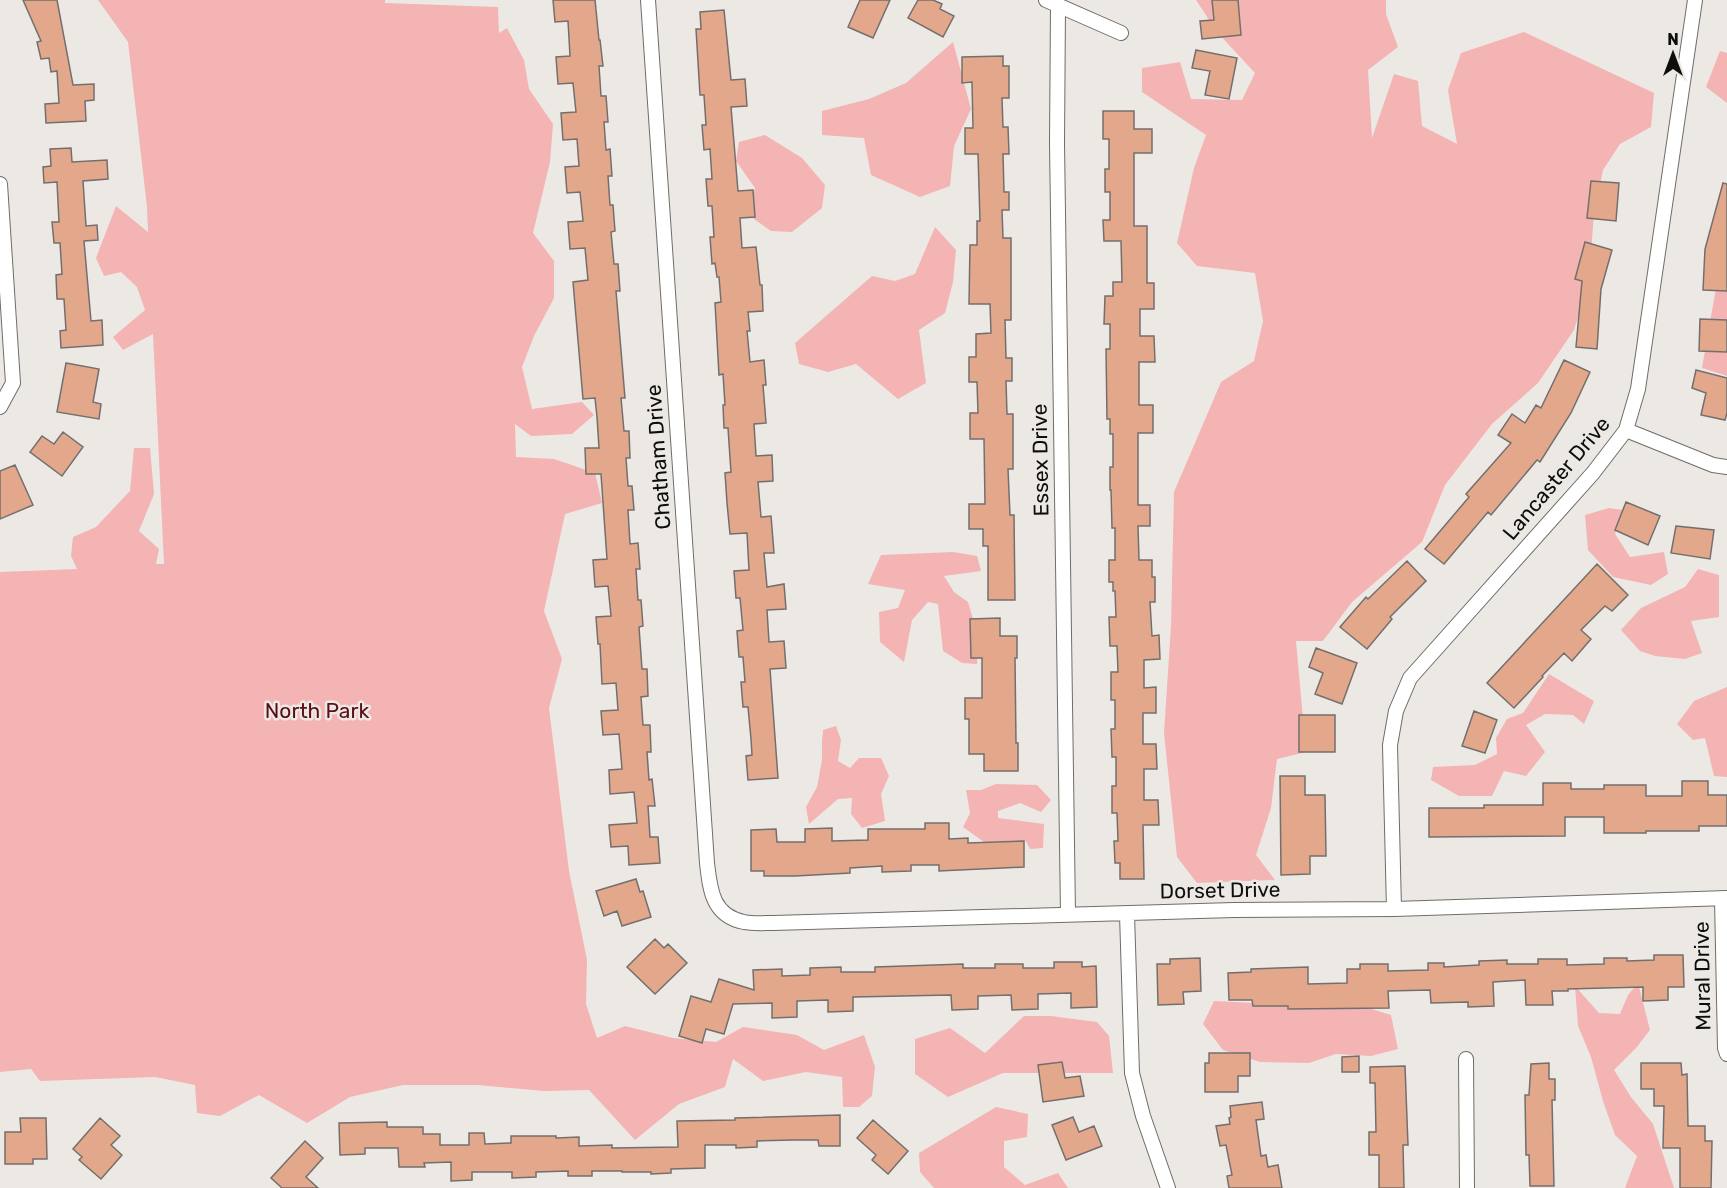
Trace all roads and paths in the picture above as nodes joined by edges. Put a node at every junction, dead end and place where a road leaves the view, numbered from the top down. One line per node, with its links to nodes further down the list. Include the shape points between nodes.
1 (648, 0): 10 (street, Chatham Drive, via 707,863 710,888)
2 (1695, 0): 7 (street, Lancaster Drive, via 1638,389)
3 (1052, 3): 4 (street); 12 (street, Essex Drive)
4 (1121, 33)
5 (0, 184): 6 (street, via 13,383)
6 (0, 407)
7 (1626, 430): 8 (street); 11 (street, Lancaster Drive, via 1593,473 1410,678 1396,711 1390,745)
8 (1727, 467)
9 (1724, 898): 11 (street, Dorset Drive); 14 (street, Mural Drive)
10 (719, 908): 12 (street, Dorset Drive, via 744,923)
11 (1394, 909): 13 (street, Dorset Drive)
12 (1068, 914): 13 (street, Dorset Drive)
13 (1127, 914): 16 (street, via 1132,1073)
14 (1727, 1054)
15 (1466, 1059): 17 (street)
16 (1168, 1188)
17 (1467, 1188)

